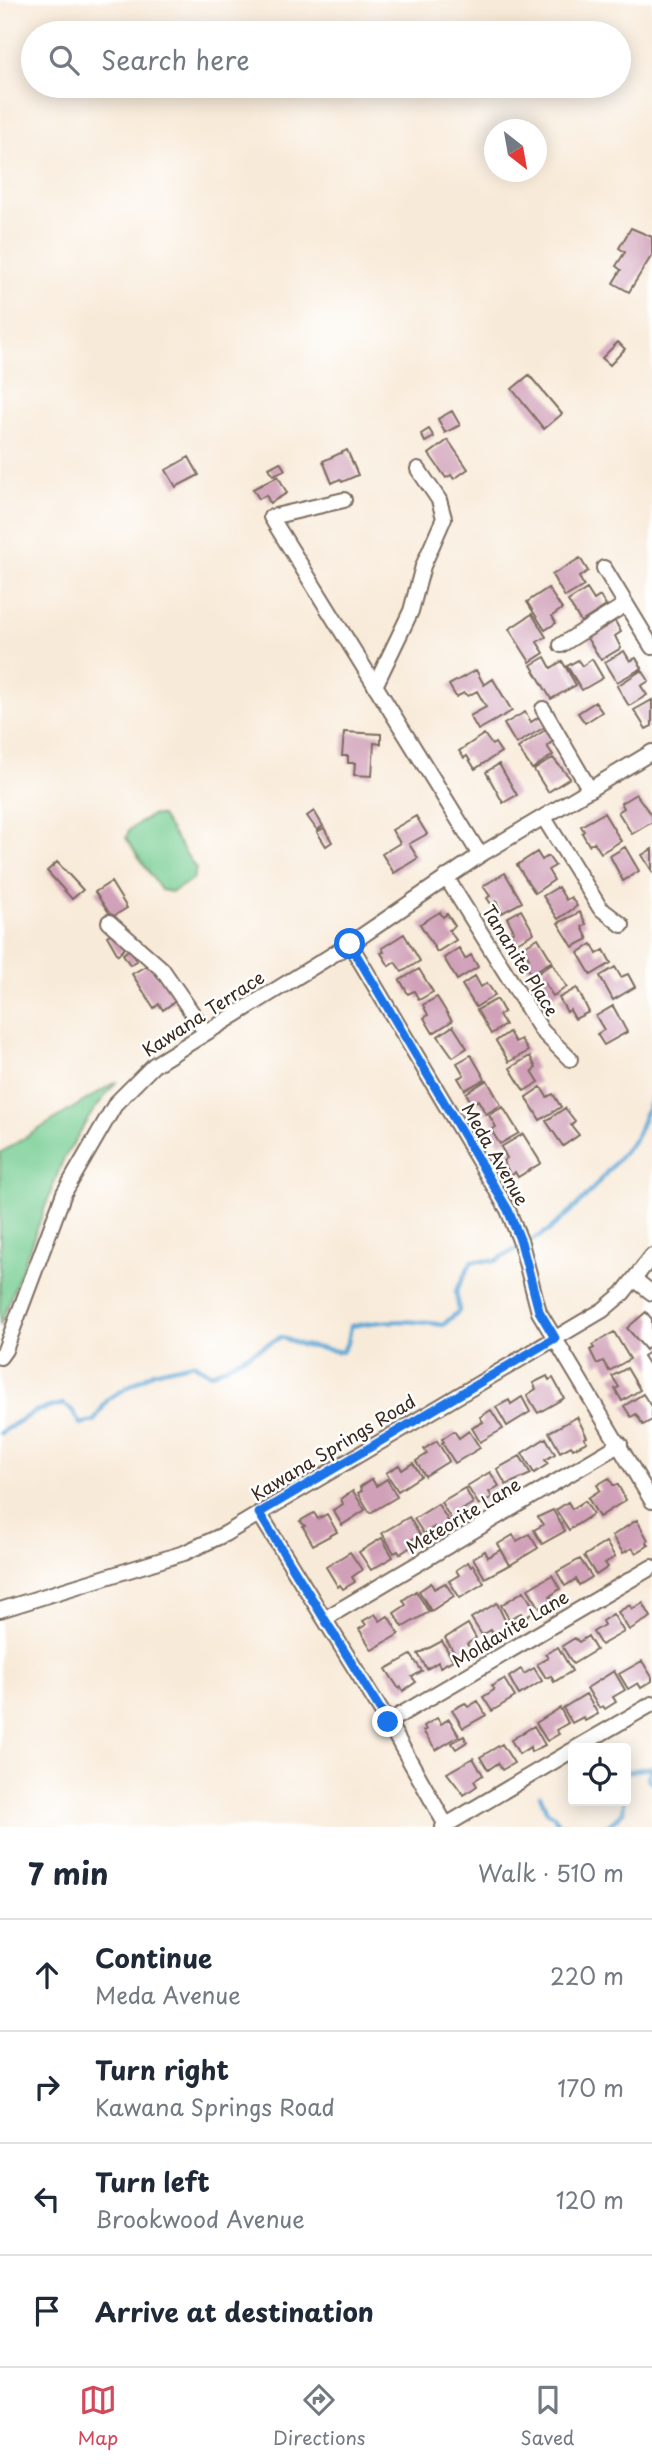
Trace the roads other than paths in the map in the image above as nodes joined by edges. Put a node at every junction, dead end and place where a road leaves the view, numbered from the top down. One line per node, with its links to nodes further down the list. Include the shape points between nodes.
1 (418, 469): 7 (street, via 439,500 444,518 423,566 411,611)
2 (344, 500): 7 (street, via 271,517)
3 (604, 568): 4 (street)
4 (626, 604): 5 (street); 6 (street)
5 (561, 645)
6 (652, 647)
7 (375, 685): 12 (street)
8 (542, 709): 10 (street)
9 (652, 752): 10 (street, Kawana Terrace)
10 (590, 790): 11 (street, Kawana Terrace)
11 (544, 818): 12 (street, Kawana Terrace); 15 (street, via 600,908)
12 (480, 855): 13 (street, Kawana Terrace)
13 (446, 877): 16 (street, Kawana Terrace); 18 (street, Tananite Place, via 542,1031)
14 (109, 922): 17 (street, via 162,969)
15 (622, 925)
16 (350, 944): 17 (street, Kawana Terrace); 22 (street, Meda Avenue, via 514,1224 539,1311)
17 (206, 1033): 23 (street, Kawana Terrace, via 154,1065 116,1103 64,1193)
18 (570, 1059)
19 (652, 1256): 20 (street, Kawana Springs Road)
20 (634, 1279): 21 (street); 22 (street, Kawana Springs Road, via 603,1310)
21 (652, 1293)
22 (555, 1338): 24 (street, Meda Avenue); 26 (street, Kawana Springs Road)
23 (0, 1357)
24 (620, 1444): 25 (street, Meda Avenue); 29 (street, Meteorite Lane)
25 (652, 1501)
26 (259, 1513): 28 (street, Kawana Springs Road, via 184,1553); 29 (street)
27 (652, 1567): 31 (street, Moldavite Lane)
28 (0, 1610)
29 (326, 1618): 31 (street)
30 (652, 1704): 32 (street)
31 (388, 1722): 34 (street)
32 (585, 1743)
33 (568, 1753): 34 (street)
34 (445, 1826)

